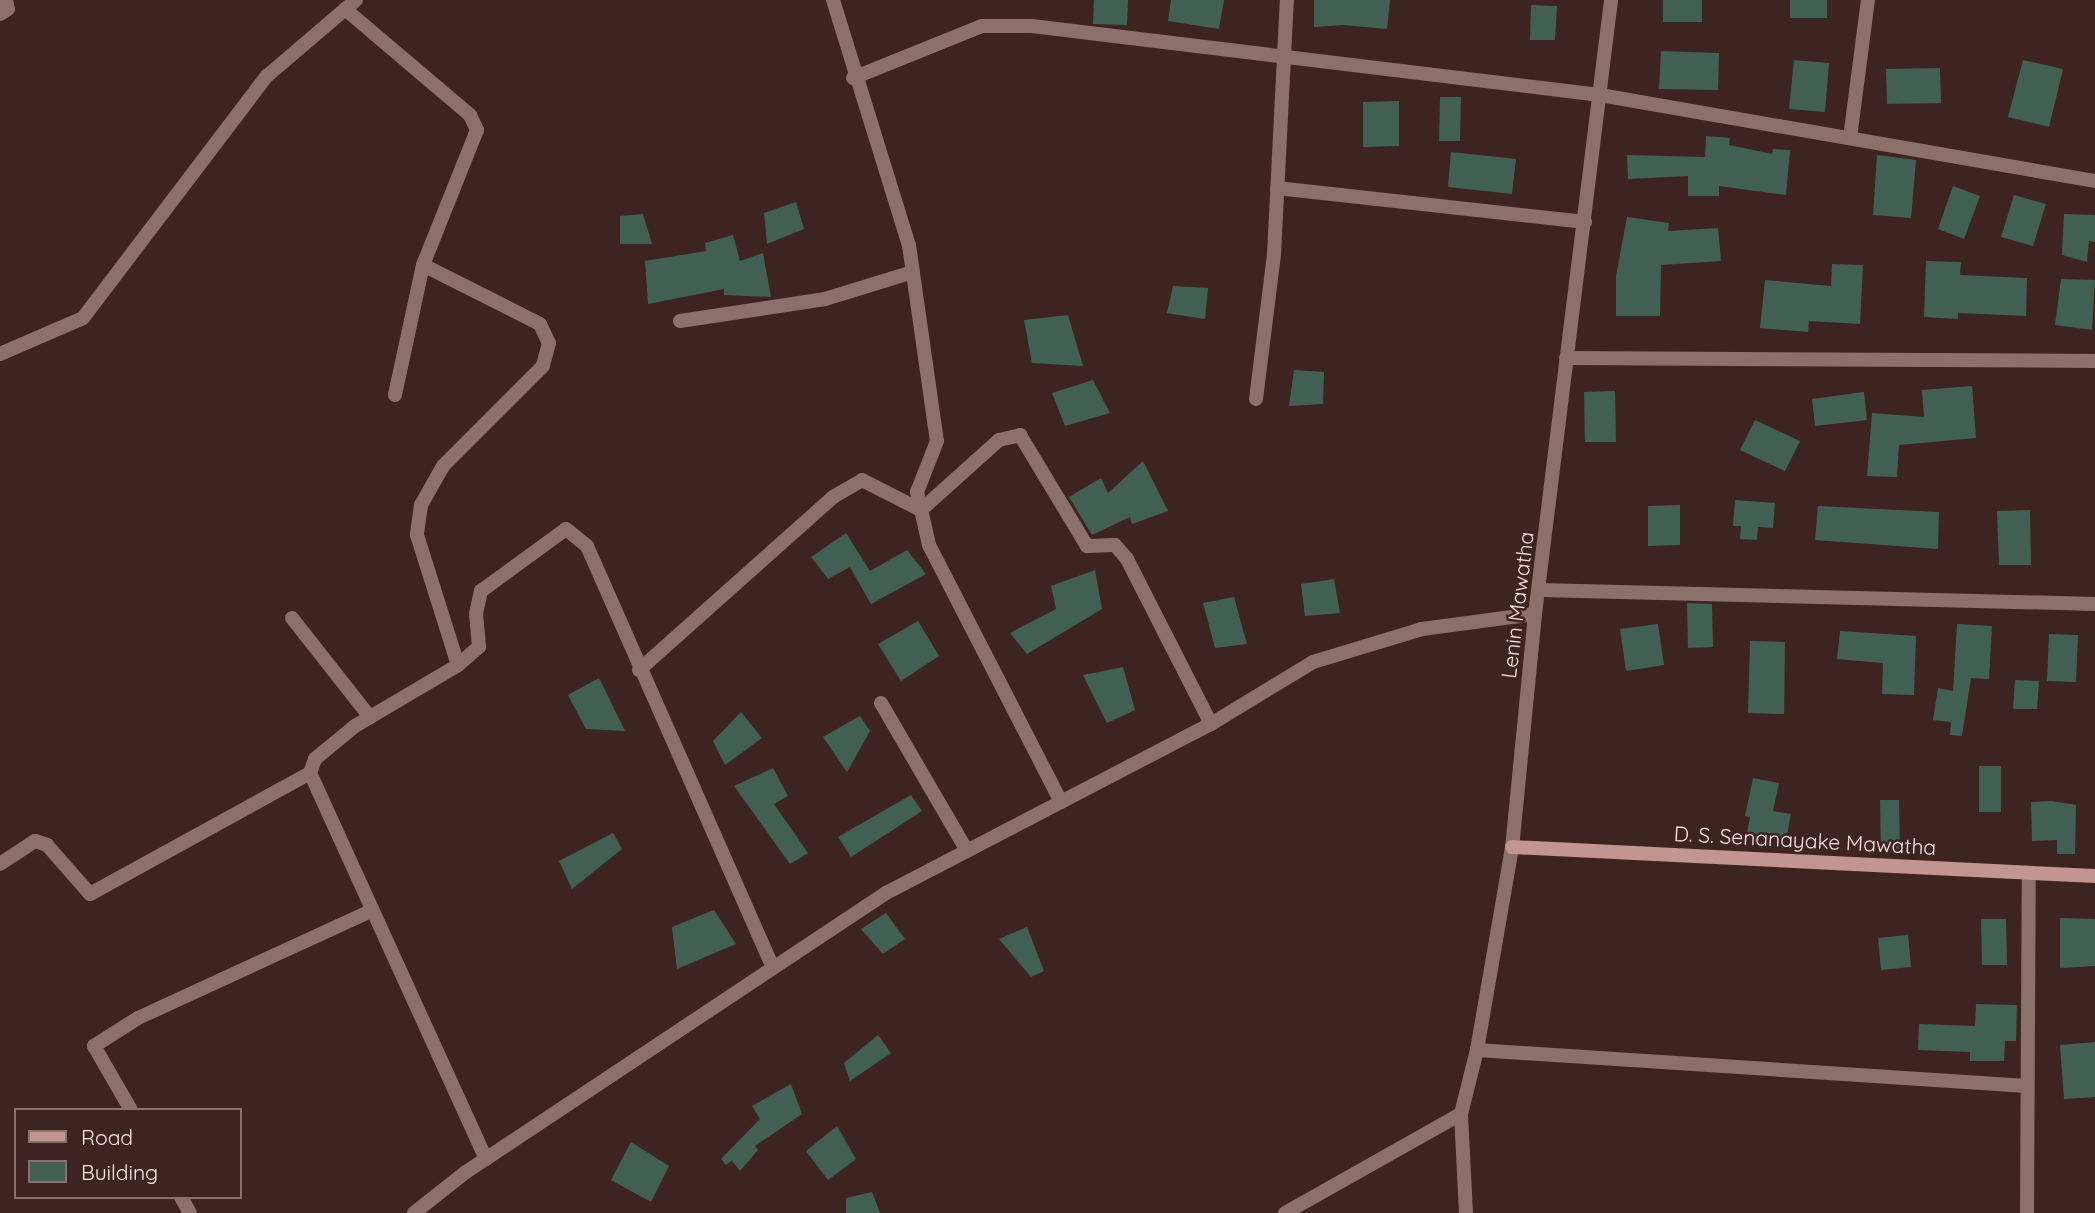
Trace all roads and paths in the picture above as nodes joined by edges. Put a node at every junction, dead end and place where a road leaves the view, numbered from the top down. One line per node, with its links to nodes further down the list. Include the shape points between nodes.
1 (6, 0): 7 (street, via 8,9)
2 (833, 0): 9 (street)
3 (1287, 0): 8 (street)
4 (1611, 0): 10 (street, Lenin Mawatha)
5 (1868, 0): 11 (street)
6 (350, 5): 15 (street, via 470,115 477,130); 18 (street, via 267,76 83,318)
7 (0, 14)
8 (1284, 58): 9 (street, via 1032,26 982,26); 10 (street); 13 (street)
9 (853, 78): 16 (street, via 909,245)
10 (1600, 95): 11 (street); 14 (street, Lenin Mawatha)
11 (1850, 138): 12 (street)
12 (2095, 181)
13 (1278, 188): 14 (street); 22 (street)
14 (1584, 222): 19 (street, Lenin Mawatha)
15 (423, 265): 21 (street); 28 (street, via 540,324 549,343 543,366 443,466 421,505 417,535)
16 (913, 272): 17 (street, via 825,299); 23 (street, via 937,441 916,492)
17 (680, 321)
18 (0, 354)
19 (1566, 358): 20 (street); 24 (street, Lenin Mawatha)
20 (2095, 361)
21 (395, 395)
22 (1256, 399)
23 (921, 510): 29 (street, via 862,480 833,497); 32 (street, via 999,440 1020,435 1087,546 1115,545 1127,559); 34 (street, via 929,545)
24 (1540, 590): 25 (street); 26 (street, Lenin Mawatha)
25 (2095, 604)
26 (1535, 614): 32 (street, via 1422,629 1313,662); 35 (street, Lenin Mawatha)
27 (292, 618): 31 (street)
28 (458, 665): 29 (street, via 479,648 476,614 481,591 566,528 587,546); 31 (street)
29 (639, 670): 41 (street)
30 (881, 703): 36 (street)
31 (370, 717): 33 (street, via 315,759)
32 (1212, 724): 34 (street)
33 (310, 773): 37 (street, via 90,894 47,845 35,841); 40 (street)
34 (1061, 802): 36 (street)
35 (1512, 847): 38 (main road, D. S. Senanayake Mawatha); 42 (street, Lenin Mawatha)
36 (967, 851): 41 (street, via 886,893)
37 (0, 864)
38 (2029, 873): 39 (main road, D. S. Senanayake Mawatha); 43 (street)
39 (2095, 876)
40 (370, 911): 44 (street, via 138,1018 94,1046); 46 (street)
41 (773, 968): 46 (street)
42 (1477, 1050): 43 (street); 45 (street, Lenin Mawatha)
43 (2027, 1086): 50 (street)
44 (130, 1108)
45 (1461, 1114): 48 (street); 49 (street, Lenin Mawatha)
46 (486, 1159): 47 (street)
47 (414, 1213)
48 (1285, 1213)
49 (1466, 1213)
50 (2027, 1213)

